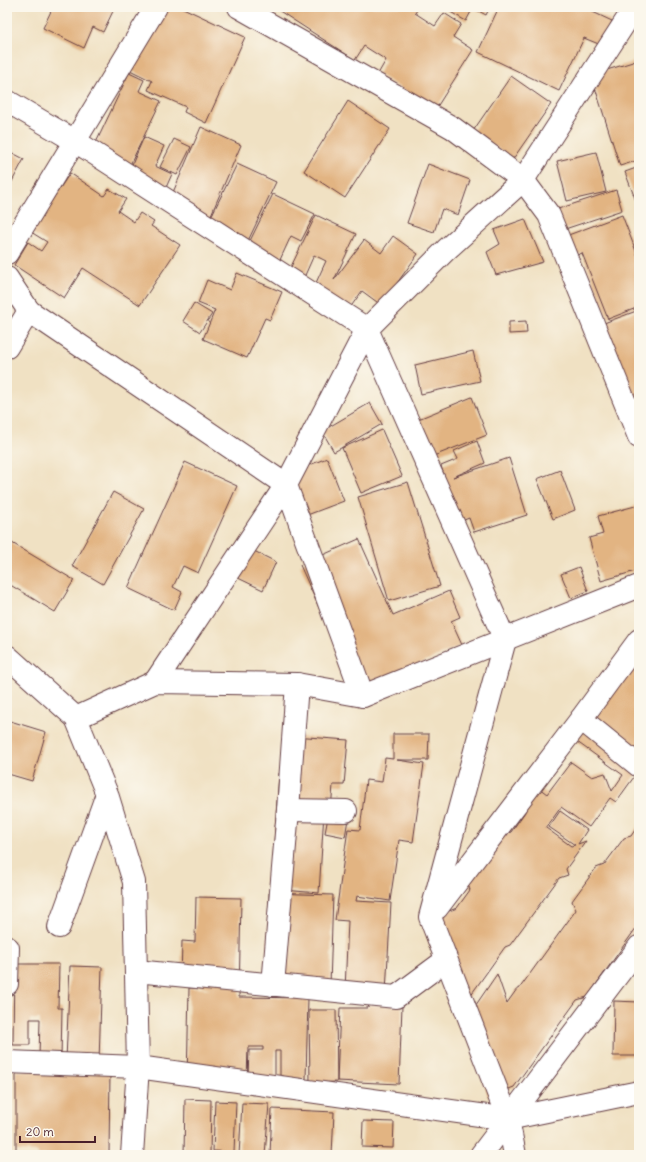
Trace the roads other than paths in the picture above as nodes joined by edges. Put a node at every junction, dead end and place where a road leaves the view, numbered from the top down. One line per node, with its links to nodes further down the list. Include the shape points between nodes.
1 (156, 7): 5 (street)
2 (239, 7): 6 (street, via 453,128)
3 (635, 7): 6 (street)
4 (7, 101): 5 (street)
5 (75, 141): 7 (street); 10 (street)
6 (523, 180): 10 (street, via 446,250); 12 (street, via 549,215)
7 (7, 253)
8 (7, 278): 9 (street)
9 (29, 310): 11 (street); 13 (street)
10 (367, 329): 13 (street); 15 (street)
11 (7, 346)
12 (639, 438)
13 (286, 485): 18 (street); 20 (street)
14 (639, 586): 15 (street)
15 (505, 640): 20 (street); 27 (street)
16 (639, 640): 22 (street)
17 (7, 656): 21 (street)
18 (155, 682): 19 (street); 21 (street)
19 (297, 684): 20 (street); 25 (street)
20 (363, 696)
21 (76, 718): 24 (street)
22 (581, 719): 23 (street); 27 (street)
23 (639, 766)
24 (107, 794): 28 (street); 32 (street, via 134,882)
25 (288, 810): 26 (street); 34 (street)
26 (346, 811)
27 (430, 917): 31 (street)
28 (59, 927)
29 (639, 947): 38 (street)
30 (8, 948): 33 (street)
31 (446, 960): 34 (street, via 396,997); 38 (street)
32 (136, 971): 34 (street); 36 (street)
33 (7, 984)
34 (273, 984)
35 (7, 1062): 36 (street)
36 (138, 1067): 38 (street); 39 (street)
37 (639, 1092): 38 (street)
38 (508, 1119): 40 (street); 41 (street)
39 (132, 1155)
40 (481, 1155)
41 (515, 1155)

